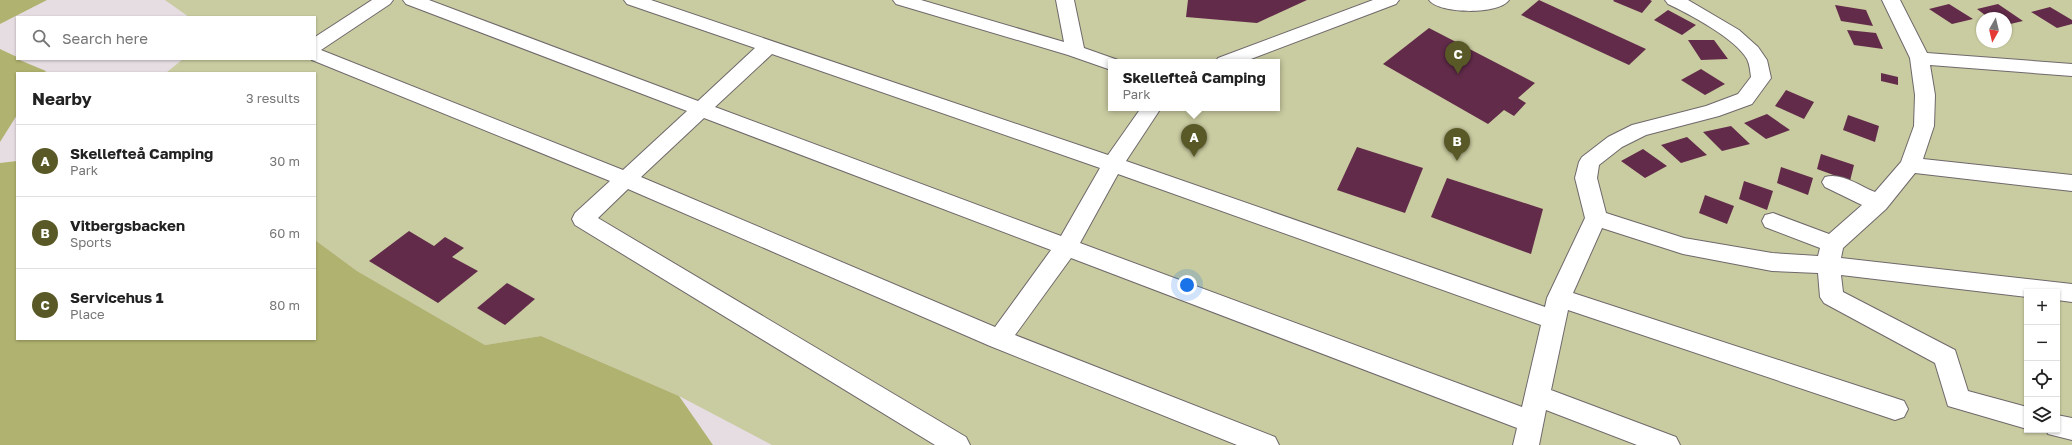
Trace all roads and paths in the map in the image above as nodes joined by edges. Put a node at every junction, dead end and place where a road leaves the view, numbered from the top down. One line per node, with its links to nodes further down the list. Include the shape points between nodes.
1 (384, 0): 12 (lane)
2 (412, 0): 18 (lane)
3 (633, 0): 11 (lane)
4 (902, 0): 13 (lane)
5 (1065, 0): 13 (lane)
6 (1438, 0): 7 (lane, via 1477,6)
7 (1500, 0)
8 (1674, 0): 26 (lane, via 1692,8 1736,36 1757,59 1761,78 1744,99 1712,111 1639,130 1615,142 1590,162 1586,178)
9 (1891, 0): 14 (lane)
10 (1378, 2): 15 (lane)
11 (769, 46): 18 (lane); 20 (lane)
12 (317, 51): 22 (lane)
13 (1075, 51): 16 (lane)
14 (1920, 58): 17 (lane); 21 (lane, via 1925,95 1924,126)
15 (1233, 59)
16 (1108, 63)
17 (2072, 70)
18 (701, 109): 22 (lane); 28 (lane)
19 (1149, 111): 20 (lane)
20 (1113, 164): 28 (lane); 31 (lane)
21 (1910, 165): 24 (lane); 25 (lane)
22 (625, 179): 32 (lane); 39 (lane, via 583,219)
23 (1833, 182): 25 (lane)
24 (2072, 183)
25 (1878, 203): 29 (lane)
26 (1596, 218): 29 (lane, via 1683,246 1772,262); 31 (lane)
27 (1773, 221): 29 (lane)
28 (1066, 247): 32 (lane); 36 (lane)
29 (1830, 255): 30 (lane); 35 (lane, via 1832,297 1946,356 1957,399)
30 (2072, 293)
31 (1557, 309): 33 (lane); 34 (lane)
32 (999, 339): 40 (lane)
33 (1538, 396): 36 (lane); 42 (lane)
34 (1895, 409)
35 (2024, 417)
36 (1531, 422): 41 (lane)
37 (2060, 427): 38 (lane)
38 (2072, 430)
39 (957, 445)
40 (1266, 445)
41 (1526, 445)
42 (1667, 445)

